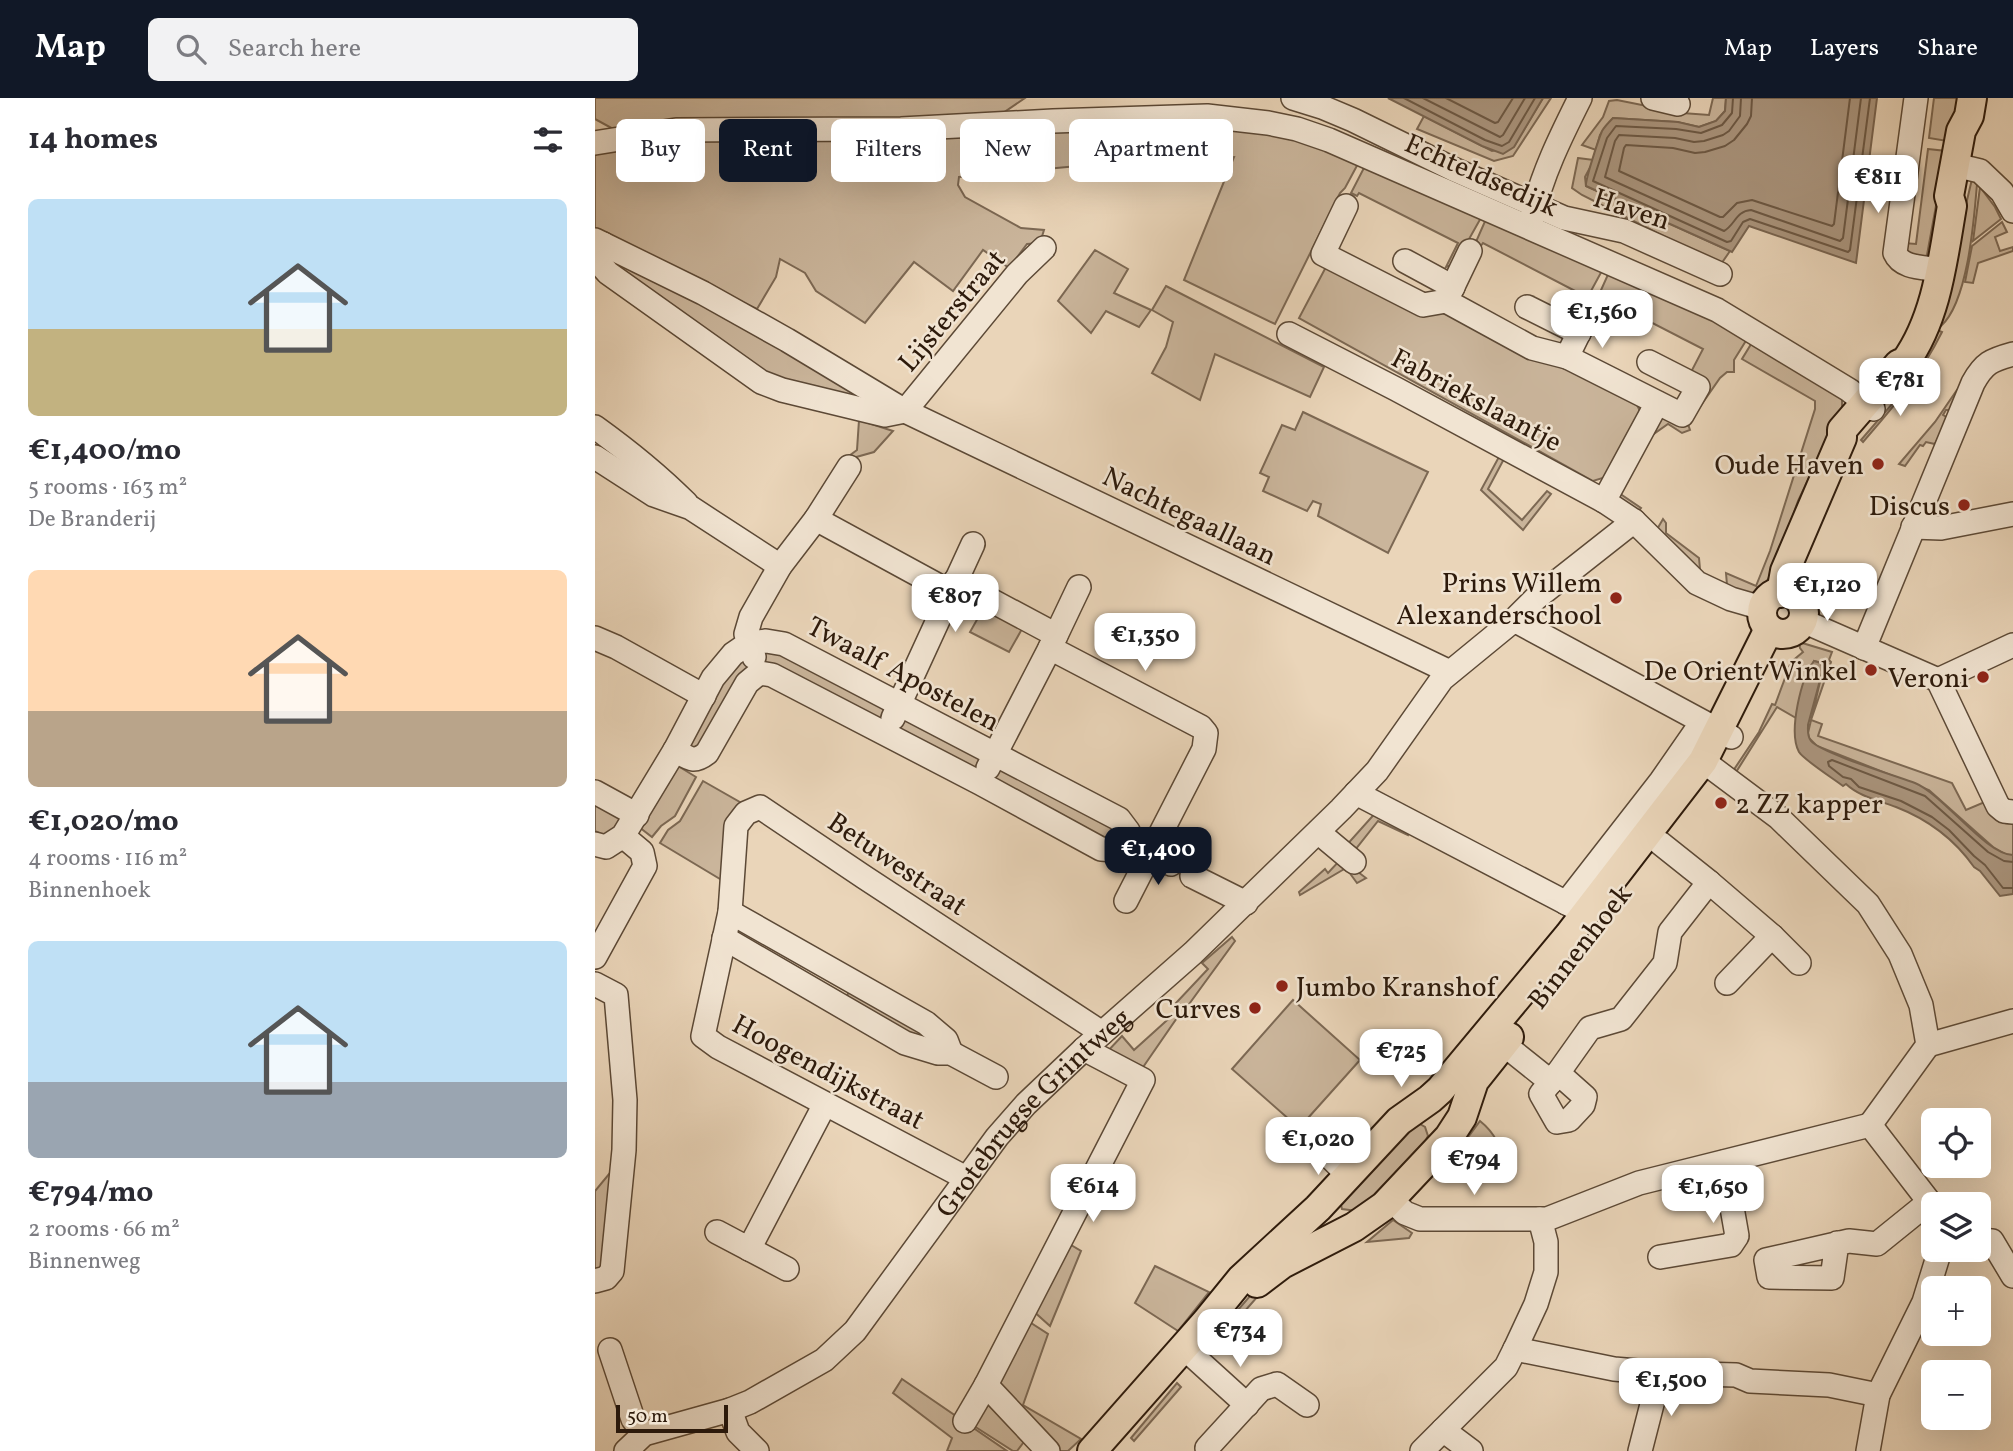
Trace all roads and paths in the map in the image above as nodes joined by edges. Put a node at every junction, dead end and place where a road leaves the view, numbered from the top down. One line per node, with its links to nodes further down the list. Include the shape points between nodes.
1 (1293, 98): 10 (street, Haven, via 1343,116)
2 (1580, 98): 10 (street)
3 (1653, 98): 5 (street)
4 (1916, 98): 18 (street, via 1895,253 1905,264)
5 (1678, 104)
6 (1971, 107): 9 (main road, via 1961,131)
7 (1096, 109): 8 (street, Echteldsedijk, via 901,130 676,130); 13 (street, Echteldsedijk, via 1207,116 1297,129)
8 (600, 136)
9 (1961, 166): 12 (street, via 1980,171); 18 (main road, via 1949,196 1952,206)
10 (1535, 205): 13 (street); 19 (street, Haven, via 1564,218 1624,231)
11 (1346, 206): 20 (street, via 1323,254 1423,305)
12 (2013, 211)
13 (1529, 228): 29 (street, Echteldsedijk, via 1717,310)
14 (599, 242): 30 (street, Nachtegaallaan, via 703,293); 30 (street, Nachtegaallaan, via 598,257 608,273 761,382 885,415)
15 (1044, 248): 30 (street, Lijsterstraat, via 1017,274)
16 (1470, 251): 20 (street)
17 (1405, 261): 20 (street)
18 (1940, 270): 29 (main road, via 1926,322 1905,362)
19 (1720, 274)
20 (1449, 294): 26 (street, via 1532,348)
21 (1592, 306): 24 (street)
22 (1527, 307): 24 (street)
23 (1289, 334): 34 (street, Fabriekslaantje)
24 (1579, 334): 26 (street)
25 (2013, 354): 39 (street, via 1993,359 1980,369)
26 (1567, 357): 28 (street)
27 (1649, 362): 28 (street, via 1698,387 1682,415)
28 (1657, 403): 34 (street)
29 (1869, 406): 44 (main road, via 1842,430 1785,571)
30 (905, 411): 54 (street, Nachtegaallaan)
31 (595, 427): 35 (street)
32 (595, 457): 35 (street, via 655,495)
33 (849, 467): 37 (street)
34 (1604, 501): 38 (street, Fabriekslaantje)
35 (691, 508): 41 (street)
36 (2013, 514): 39 (street, via 1946,527)
37 (816, 519): 41 (street); 42 (street)
38 (1634, 521): 44 (street, Fabriekslaantje, via 1697,583); 45 (street)
39 (1913, 527): 53 (street)
40 (973, 544): 42 (street)
41 (780, 566): 50 (street, via 751,617)
42 (953, 587): 49 (street); 58 (street)
43 (1079, 587): 49 (street)
44 (1776, 611): 46 (main road, via 1790,633); 59 (main road)
45 (1514, 620): 54 (street, Grotebrugse Grintweg); 59 (street)
46 (1803, 621): 53 (street)
47 (595, 630): 52 (street)
48 (595, 638): 52 (street)
49 (1053, 641): 62 (street); 73 (street, via 1206,733 1205,749)
50 (749, 643): 55 (street); 57 (street, via 733,654); 58 (street, Twaalf Apostelen, via 784,644)
51 (2013, 645): 56 (street)
52 (617, 647): 57 (street)
53 (1864, 648): 56 (street)
54 (1450, 672): 66 (street, Grotebrugse Grintweg)
55 (759, 673): 60 (street, via 772,675); 61 (street, via 747,683 707,753 691,760)
56 (1938, 680): 67 (street, via 1998,806)
57 (704, 696): 61 (street)
58 (899, 705): 60 (street); 62 (street, Twaalf Apostelen)
59 (1718, 730): 63 (main road, Binnenhoek); 66 (street, Binnenhoek, via 1661,781 1572,906)
60 (885, 733): 64 (street)
61 (675, 750): 68 (street)
62 (995, 754): 64 (street); 73 (street, Twaalf Apostelen, via 1119,819)
63 (1713, 769): 71 (main road, Binnenhoek); 89 (main road, Binnenhoek, via 1569,935); 90 (street, via 1778,817 1868,904 1900,954 1921,1005)
64 (980, 783): 73 (street, via 1101,849)
65 (595, 792): 68 (street)
66 (1356, 793): 69 (street, Grotebrugse Grintweg)
67 (2013, 812)
68 (637, 815): 70 (street)
69 (1318, 832): 74 (street); 79 (street, Grotebrugse Grintweg)
70 (623, 836): 72 (street, via 606,847); 83 (street, via 642,852 645,866)
71 (1660, 843): 77 (street); 89 (main road, Binnenhoek)
72 (595, 844)
73 (1142, 848): 75 (street, Twaalf Apostelen); 78 (street)
74 (1354, 862)
75 (1171, 864)
76 (1192, 876): 79 (street)
77 (1709, 882): 81 (street); 89 (street, via 1670,932 1665,963 1621,1019 1590,1028 1555,1078)
78 (1126, 901)
79 (1245, 903): 88 (street, Grotebrugse Grintweg)
80 (730, 912): 82 (street, Hoogendijkstraat); 88 (street, Betuwestraat, via 736,826 746,813 760,807); 92 (street, via 926,1023 946,1040)
81 (1772, 936): 84 (street); 85 (street)
82 (724, 938): 92 (street, via 905,1043); 94 (street, Hoogendijkstraat, via 703,1036)
83 (595, 957)
84 (1798, 963)
85 (1727, 983)
86 (596, 987): 116 (street, via 615,995 625,1100 612,1271)
87 (2013, 1021): 90 (street)
88 (1102, 1033): 91 (street, Grotebrugse Grintweg)
89 (1496, 1038): 95 (main road, Binnenhoek); 98 (main road, Binnenhoek, via 1457,1125)
90 (1928, 1045): 96 (street)
91 (1084, 1049): 101 (street, Grotebrugse Grintweg, via 1026,1104); 121 (street, via 1143,1080)
92 (951, 1053): 93 (street)
93 (996, 1077)
94 (825, 1104): 101 (street, Hoogendijkstraat); 111 (street)
95 (1419, 1106): 98 (main road, via 1437,1125); 100 (main road, Binnenhoek)
96 (1870, 1125): 99 (street); 102 (street)
97 (1326, 1140): 100 (street)
98 (1431, 1157): 104 (main road, Binnenhoek)
99 (1724, 1162): 106 (street, via 1639,1183); 112 (street, via 1737,1236 1731,1244)
100 (1355, 1168): 103 (main road, Binnenhoek)
101 (966, 1178): 125 (street, Grotebrugse Grintweg, via 855,1331 824,1360)
102 (1921, 1192)
103 (1329, 1196): 107 (main road, via 1333,1218); 133 (main road, Binnenhoek, via 1241,1279)
104 (1393, 1202): 106 (street, via 1420,1219); 107 (main road, Binnenhoek)
105 (1921, 1212): 110 (street, via 1877,1244)
106 (1540, 1219): 117 (street, via 1546,1272)
107 (1354, 1227): 119 (main road, Binnenhoek, via 1269,1273)
108 (717, 1232): 111 (street)
109 (1991, 1241): 115 (street)
110 (1837, 1244)
111 (749, 1249): 114 (street)
112 (1660, 1257)
113 (1936, 1262): 122 (street, via 1924,1302)
114 (787, 1269)
115 (2013, 1276)
116 (595, 1281)
117 (1515, 1349): 120 (street, via 1613,1369); 127 (street, via 1506,1367)
118 (610, 1350): 128 (street, via 633,1419)
119 (1193, 1356): 123 (street); 134 (main road, Binnenhoek)
120 (1660, 1373): 122 (street, via 1829,1385); 137 (street)
121 (986, 1385): 126 (street); 132 (street)
122 (1878, 1395): 138 (street)
123 (1247, 1405): 124 (street, via 1261,1389 1277,1384); 129 (street)
124 (1307, 1405)
125 (730, 1410): 128 (street, Grotebrugse Grintweg); 131 (street, via 738,1432)
126 (965, 1421)
127 (1443, 1430): 135 (street); 136 (street)
128 (644, 1434): 130 (street, Grotebrugse Grintweg)
129 (1207, 1448)
130 (626, 1451)
131 (757, 1451)
132 (1048, 1451)
133 (1092, 1451)
134 (1116, 1451)
135 (1422, 1451)
136 (1471, 1451)
137 (1640, 1451)
138 (1868, 1451)

